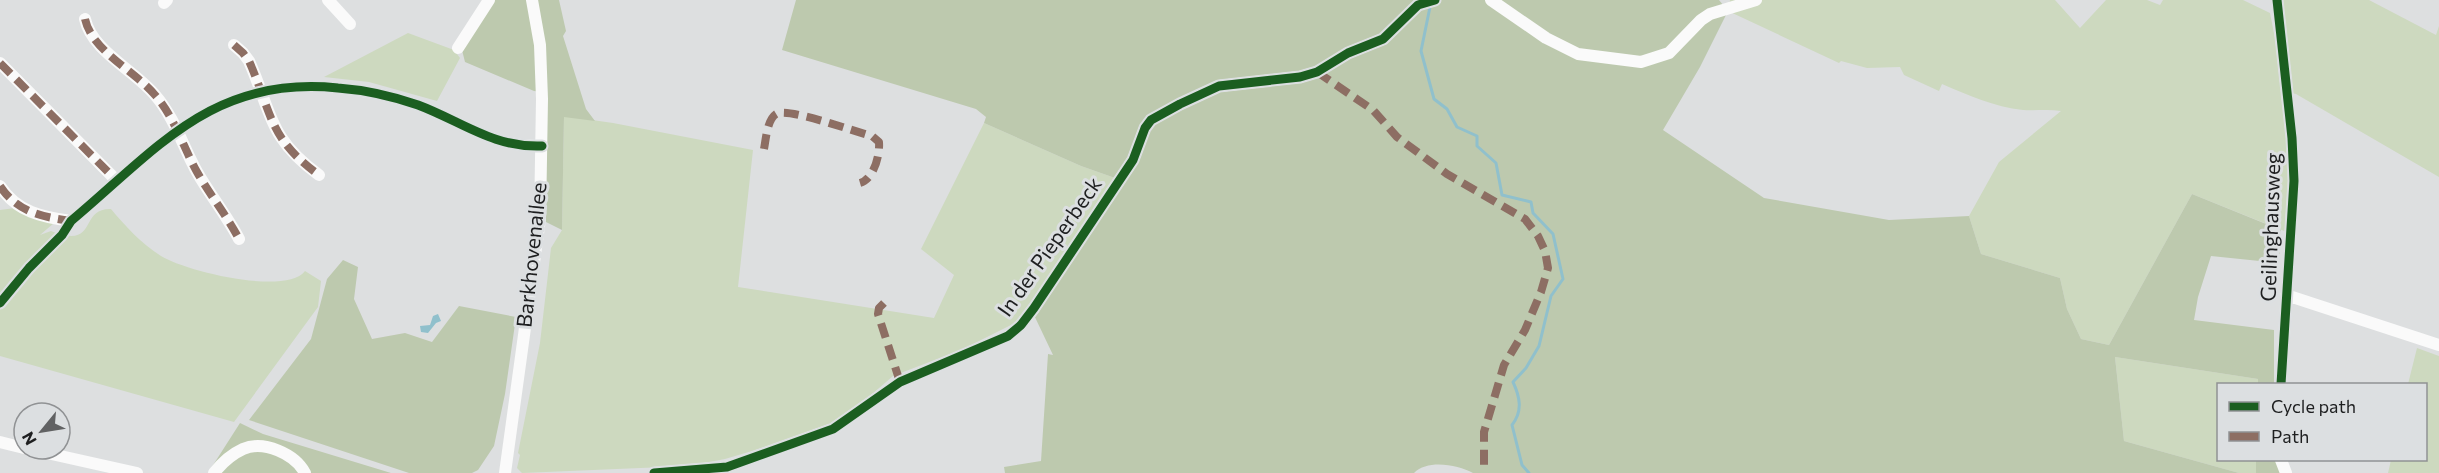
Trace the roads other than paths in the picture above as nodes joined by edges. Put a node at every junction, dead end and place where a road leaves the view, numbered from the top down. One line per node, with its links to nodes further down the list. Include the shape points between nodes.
1 (328, 0): 9 (street)
2 (489, 0): 11 (street)
3 (532, 0): 15 (street, Barkhovenallee, via 540,45)
4 (1435, 0): 30 (street, In der Pieperbeck, via 1418,5 1383,39 1348,53 1317,72 1219,86 1151,120 1133,160 1022,325 1008,336 900,382 833,429 727,466)
5 (1491, 0): 6 (street, via 1546,38 1578,54 1641,62 1669,53 1710,14)
6 (1756, 0)
7 (2277, 0): 21 (street, Geilinghausweg, via 2294,181)
8 (85, 18): 14 (street, via 92,37 155,95)
9 (350, 24)
10 (234, 45): 13 (street, via 249,61)
11 (458, 48)
12 (0, 63): 17 (street)
13 (260, 91): 14 (street, via 222,104); 15 (street, via 295,86 367,92 419,106 512,146); 16 (street, via 287,148)
14 (177, 131): 17 (street); 20 (street, via 198,174)
15 (542, 146): 29 (street, Barkhovenallee, via 538,242)
16 (319, 175)
17 (117, 181): 19 (street)
18 (0, 186): 19 (street, via 27,211)
19 (71, 221): 22 (street)
20 (239, 239)
21 (2286, 295): 23 (street, Geilinghausweg); 24 (street, Geilinghausweg)
22 (0, 303)
23 (2439, 345)
24 (2281, 383)
25 (72, 459): 26 (street)
26 (137, 473)
27 (214, 473): 28 (street, via 230,457 253,446 283,453)
28 (305, 473)
29 (505, 473)
30 (654, 473)

